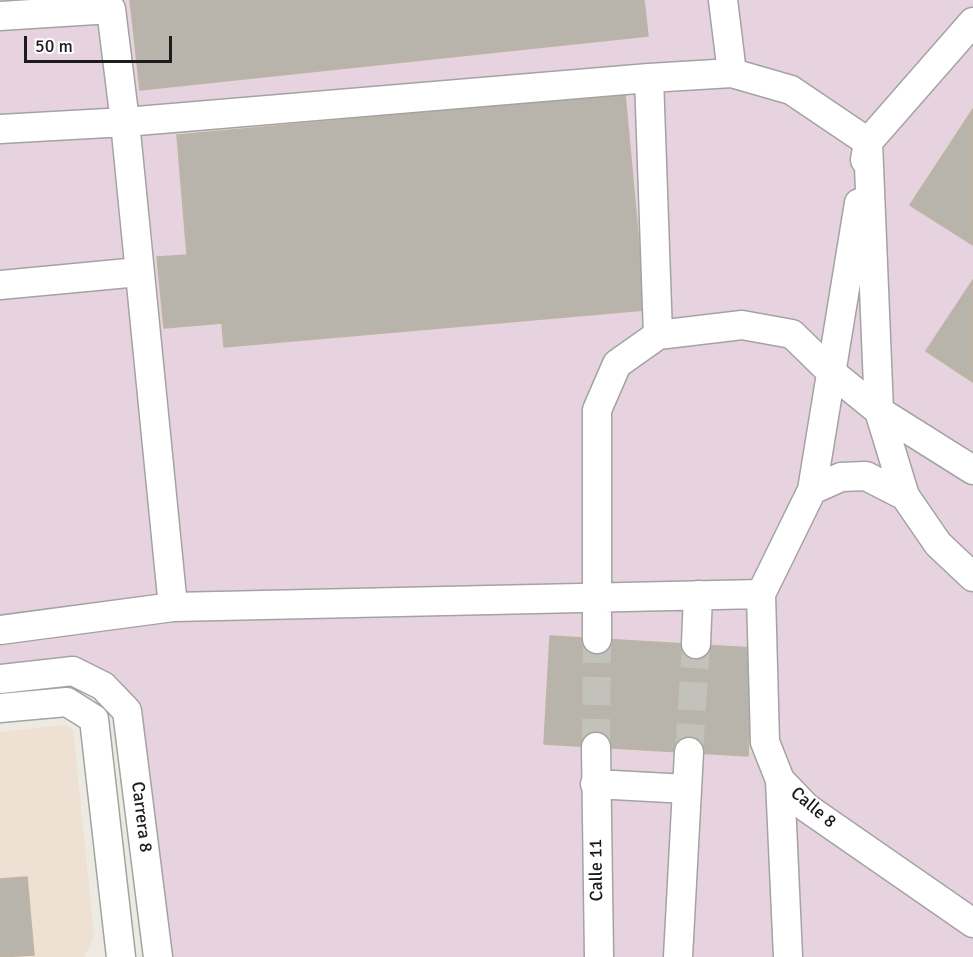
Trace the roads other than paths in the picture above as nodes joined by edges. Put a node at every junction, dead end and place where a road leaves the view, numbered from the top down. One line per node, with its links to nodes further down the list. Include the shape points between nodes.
1 (723, 0): 5 (street)
2 (111, 4): 3 (street); 7 (street)
3 (0, 15)
4 (973, 22): 9 (street)
5 (732, 73): 6 (street); 9 (street, via 791,90)
6 (649, 78): 7 (street); 12 (street)
7 (125, 122): 8 (street); 10 (street)
8 (0, 129)
9 (868, 142): 13 (street); 14 (street)
10 (139, 272): 11 (street); 22 (street)
11 (0, 285)
12 (658, 335): 13 (street, via 742,325 792,334); 21 (street, via 617,363 597,410)
13 (831, 372): 14 (street); 16 (street)
14 (879, 411): 15 (street); 17 (street)
15 (973, 470)
16 (812, 490): 17 (street, via 841,477 866,476); 19 (street)
17 (905, 496): 18 (street, via 939,544)
18 (973, 577)
19 (761, 594): 20 (street); 30 (street, Calle 8, via 765,742)
20 (698, 595): 21 (street); 25 (street)
21 (598, 597): 22 (street); 24 (street)
22 (173, 607): 23 (street)
23 (0, 630)
24 (597, 639)
25 (696, 644)
26 (0, 679): 34 (street, Carrera 8, via 73,671 103,686 127,711)
27 (0, 708): 35 (street, Carrera 8, via 67,702 94,719)
28 (596, 747): 31 (street, Calle 11)
29 (689, 752): 32 (street)
30 (780, 780): 33 (street, Calle 8, via 807,808); 38 (street)
31 (595, 784): 32 (street); 36 (street, Calle 11)
32 (687, 789): 37 (street)
33 (973, 923)
34 (158, 954): 35 (street)
35 (118, 955)
36 (599, 957)
37 (678, 957)
38 (788, 957)

